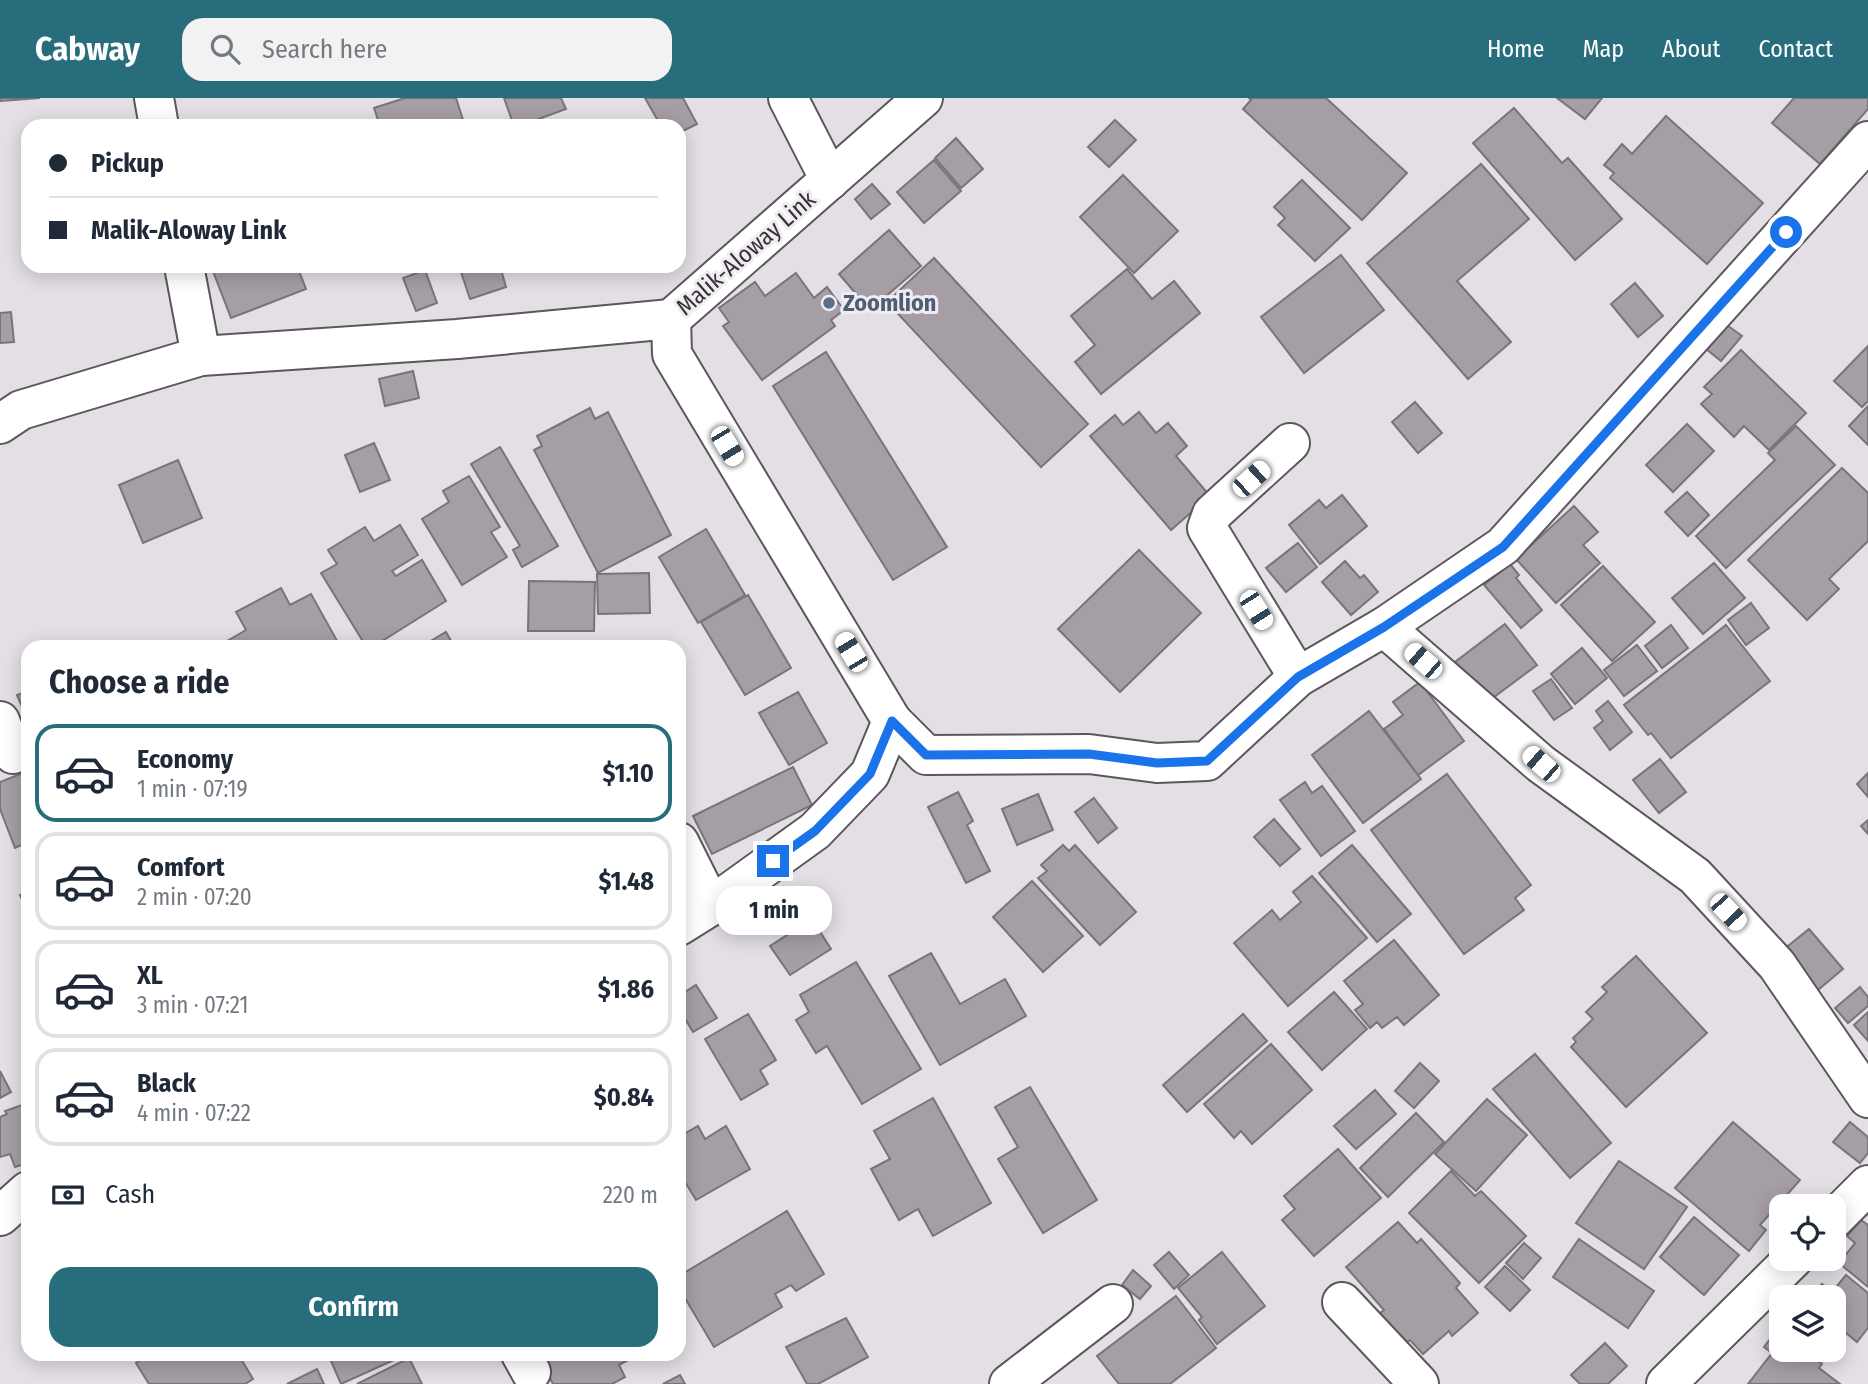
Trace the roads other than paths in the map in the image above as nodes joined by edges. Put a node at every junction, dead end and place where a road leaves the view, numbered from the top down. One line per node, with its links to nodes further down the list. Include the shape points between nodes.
1 (154, 98): 4 (street)
2 (788, 98): 6 (street)
3 (923, 98): 6 (street, Malik-Aloway Link)
4 (158, 119)
5 (1868, 141): 12 (street, Malik-Aloway Link, via 1503,547)
6 (830, 180): 8 (street, Malik-Aloway Link)
7 (185, 273): 9 (street)
8 (671, 319): 9 (street); 14 (street, Malik-Aloway Link, via 671,354)
9 (201, 356): 10 (street, via 21,410)
10 (0, 424)
11 (1290, 443): 13 (street, via 1212,514 1207,528)
12 (1384, 627): 13 (street, Malik-Aloway Link); 17 (street, via 1541,764 1695,876 1777,965)
13 (1298, 677): 14 (street, Malik-Aloway Link, via 1207,761 1157,763 1089,754 926,755)
14 (892, 721): 16 (street, via 870,774 815,831)
15 (686, 874): 16 (street)
16 (695, 916)
17 (1868, 1098)
18 (1868, 1185): 20 (street)
19 (21, 1197): 21 (street)
20 (1846, 1207)
21 (0, 1216)
22 (1781, 1271): 27 (street)
23 (1342, 1302): 26 (street)
24 (1113, 1304): 25 (street)
25 (1009, 1384)
26 (1419, 1384)
27 (1666, 1384)

